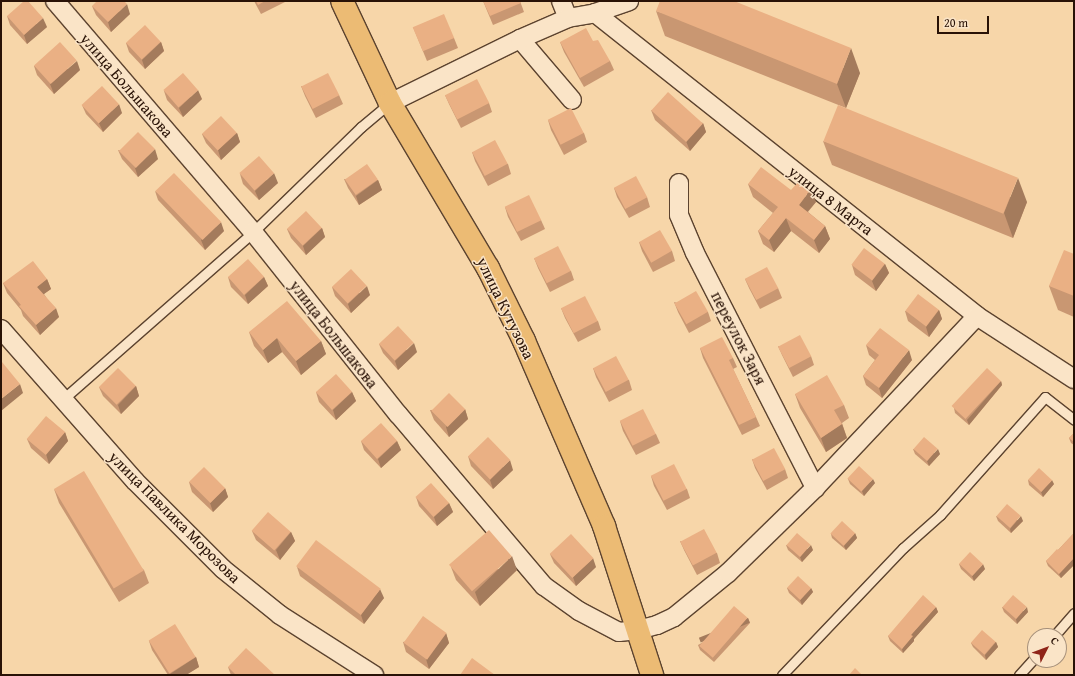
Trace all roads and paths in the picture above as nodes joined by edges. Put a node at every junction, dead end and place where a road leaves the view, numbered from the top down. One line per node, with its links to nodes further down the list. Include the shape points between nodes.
1 (55, 1): 11 (street, улица Большакова)
2 (342, 1): 9 (main road, улица Кутузова)
3 (561, 1): 6 (street)
4 (629, 1): 5 (street)
5 (595, 13): 6 (street); 12 (street, улица 8 Марта)
6 (568, 18): 7 (street)
7 (520, 39): 8 (street); 9 (street)
8 (572, 100)
9 (390, 103): 11 (lane); 20 (main road, улица Кутузова, via 488,268 524,341 604,526)
10 (680, 183): 17 (street, переулок Заря, via 679,215)
11 (253, 232): 15 (lane); 20 (street, улица Большакова, via 398,414 544,586 579,611 619,632)
12 (977, 316): 14 (street, улица 8 Марта); 17 (street)
13 (1, 329): 15 (street, улица Павлика Морозова)
14 (1074, 379)
15 (62, 400): 22 (street, улица Павлика Морозова, via 135,481 223,569 280,615)
16 (1074, 420): 24 (lane, via 1045,397 940,515 903,548)
17 (815, 488): 20 (street, via 728,573 674,617)
18 (1074, 613): 19 (lane)
19 (1061, 628)
20 (638, 630): 23 (main road, улица Кутузова)
21 (1027, 666): 25 (lane)
22 (374, 675)
23 (652, 675)
24 (784, 675)
25 (1019, 675)

